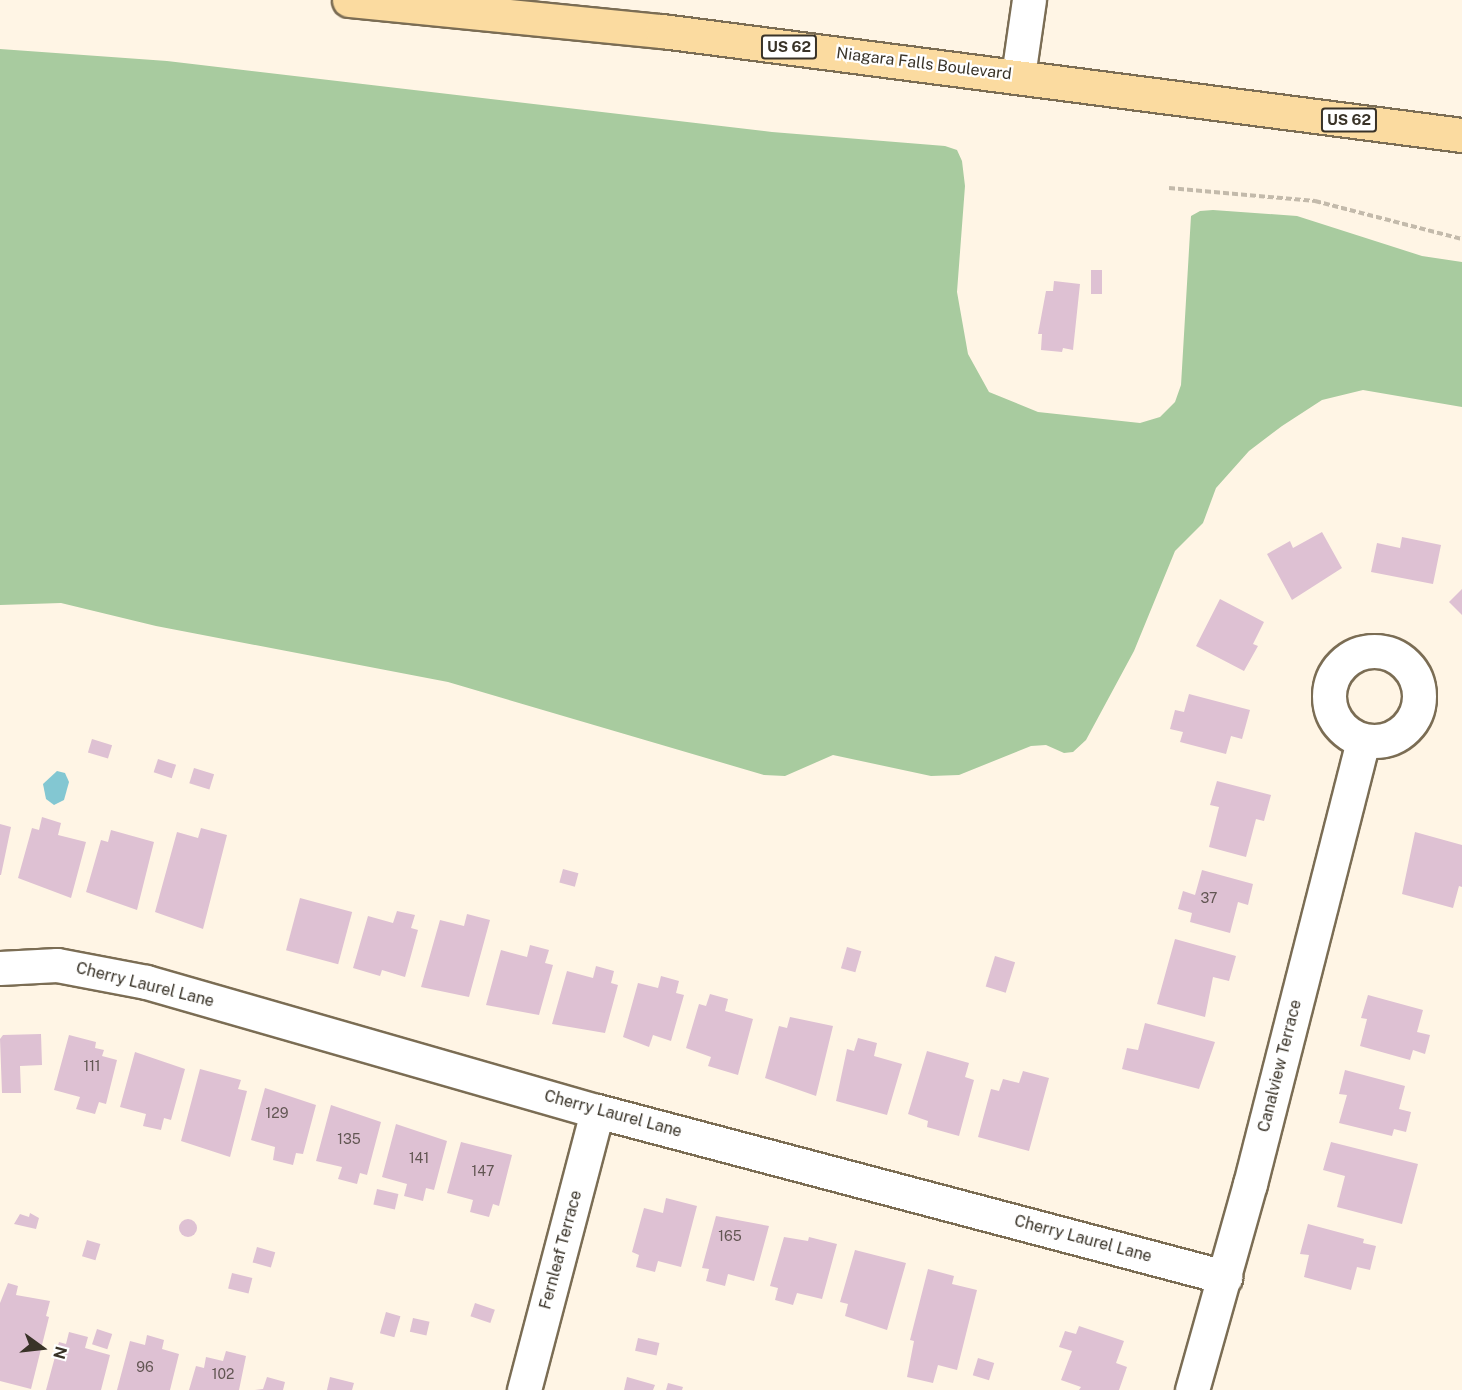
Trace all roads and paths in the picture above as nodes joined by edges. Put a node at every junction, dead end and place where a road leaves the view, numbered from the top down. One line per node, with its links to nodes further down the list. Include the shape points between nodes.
1 (349, 0): 3 (main road, Niagara Falls Boulevard / US 62, via 662,31)
2 (1029, 0): 3 (street)
3 (1017, 76): 4 (main road, Niagara Falls Boulevard / US 62)
4 (1462, 135)
5 (1169, 188): 6 (path, via 1315,201)
6 (1462, 238)
7 (1363, 740): 10 (street, Canalview Terrace)
8 (0, 968): 9 (street, Cherry Laurel Lane, via 57,965 110,973)
9 (597, 1111): 10 (street, Cherry Laurel Lane); 11 (street, Fernleaf Terrace)
10 (1225, 1277): 12 (street, Canalview Terrace)
11 (524, 1390)
12 (1192, 1390)

